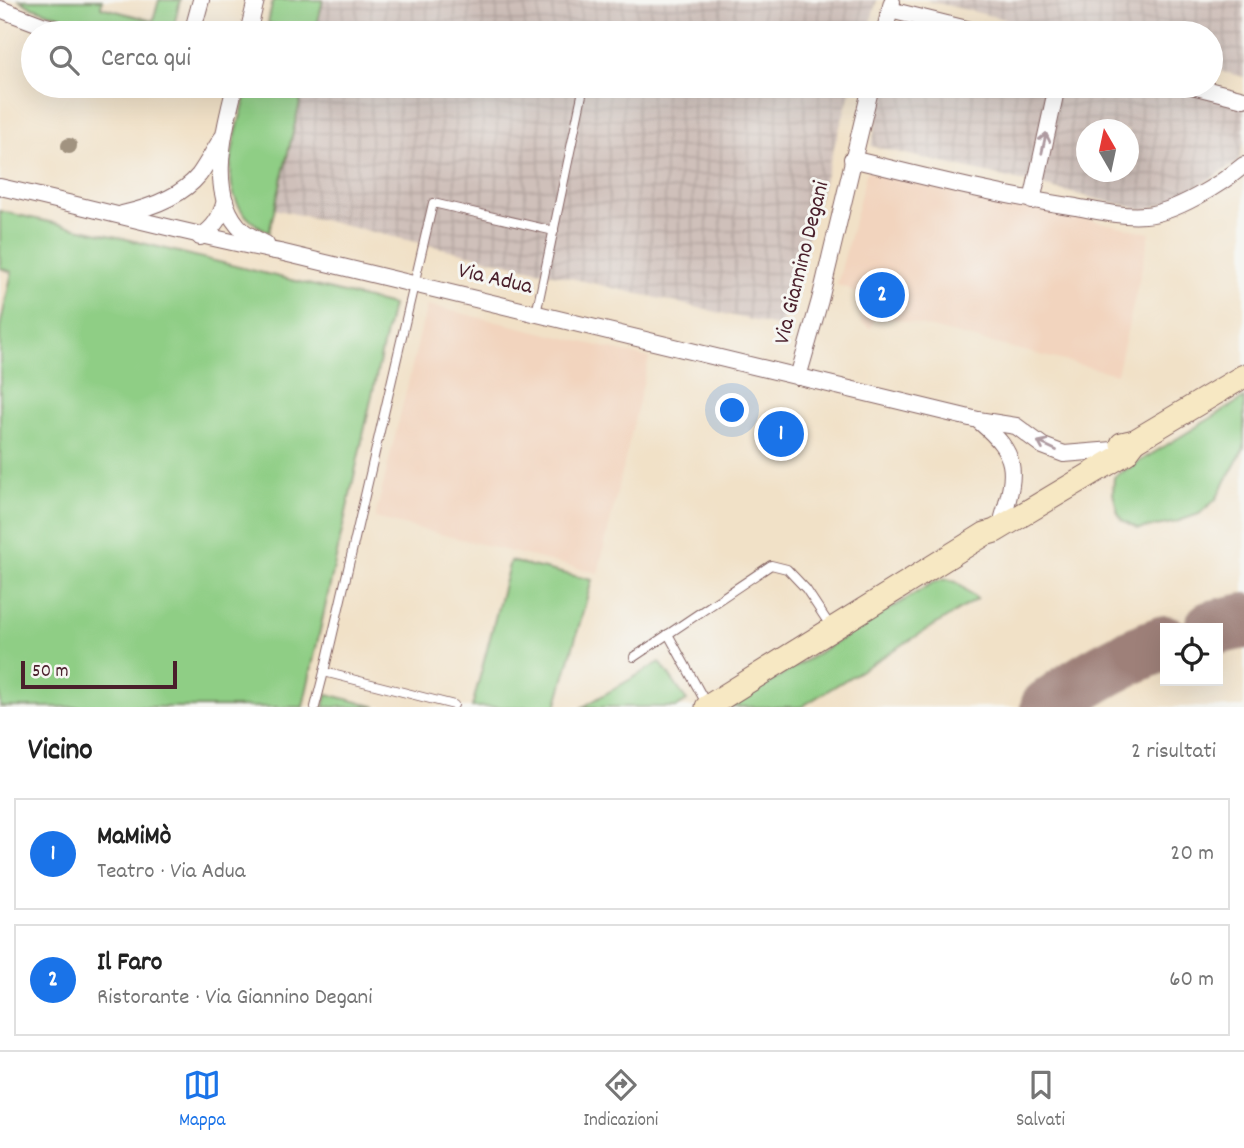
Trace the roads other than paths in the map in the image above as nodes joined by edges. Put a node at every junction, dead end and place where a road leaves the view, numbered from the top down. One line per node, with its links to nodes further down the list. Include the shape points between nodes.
1 (201, 0): 6 (street)
2 (256, 0): 7 (street)
3 (891, 5): 8 (street)
4 (0, 9): 5 (street)
5 (32, 21)
6 (195, 21)
7 (251, 21)
8 (944, 21)
9 (1223, 94): 14 (street)
10 (232, 98): 15 (street)
11 (581, 98): 24 (lane)
12 (868, 98): 16 (street, Via Giannino Degani)
13 (1054, 98): 21 (street, one-way to 13)
14 (1244, 99)
15 (223, 137): 19 (street, via 197,177); 20 (street)
16 (852, 159): 21 (street, Via Giannino Degani); 30 (street, Via Giannino Degani)
17 (1244, 164): 21 (street, Via Giannino Degani, via 1212,187 1147,215)
18 (0, 187): 22 (street, Via Adua)
19 (171, 197): 22 (street); 23 (street, via 166,211)
20 (225, 201): 25 (street, via 220,218); 26 (street, via 244,232)
21 (1032, 201)
22 (119, 214): 23 (street, Via Adua)
23 (171, 229): 25 (street, Via Adua)
24 (554, 231): 27 (lane, via 433,203); 28 (lane)
25 (200, 237): 26 (street, Via Adua)
26 (280, 252): 27 (street, Via Adua)
27 (414, 285): 28 (street, Via Adua); 39 (lane)
28 (536, 314): 30 (street, Via Adua)
29 (1244, 376): 32 (main road)
30 (798, 377): 31 (street, Via Adua)
31 (978, 420): 33 (street, Via Adua, one-way to 31, via 1064,454 1043,446 1016,426); 34 (street, via 1006,447 1011,464 1011,490)
32 (1135, 441): 33 (main road); 35 (main road, via 1126,453)
33 (1113, 450): 34 (main road)
34 (1003, 517): 35 (main road)
35 (985, 534): 36 (main road)
36 (832, 629): 37 (lane, via 787,569 771,565); 42 (main road)
37 (668, 634): 38 (lane); 42 (lane)
38 (634, 657)
39 (324, 672): 40 (lane); 41 (lane)
40 (454, 705)
41 (315, 707)
42 (707, 707)

